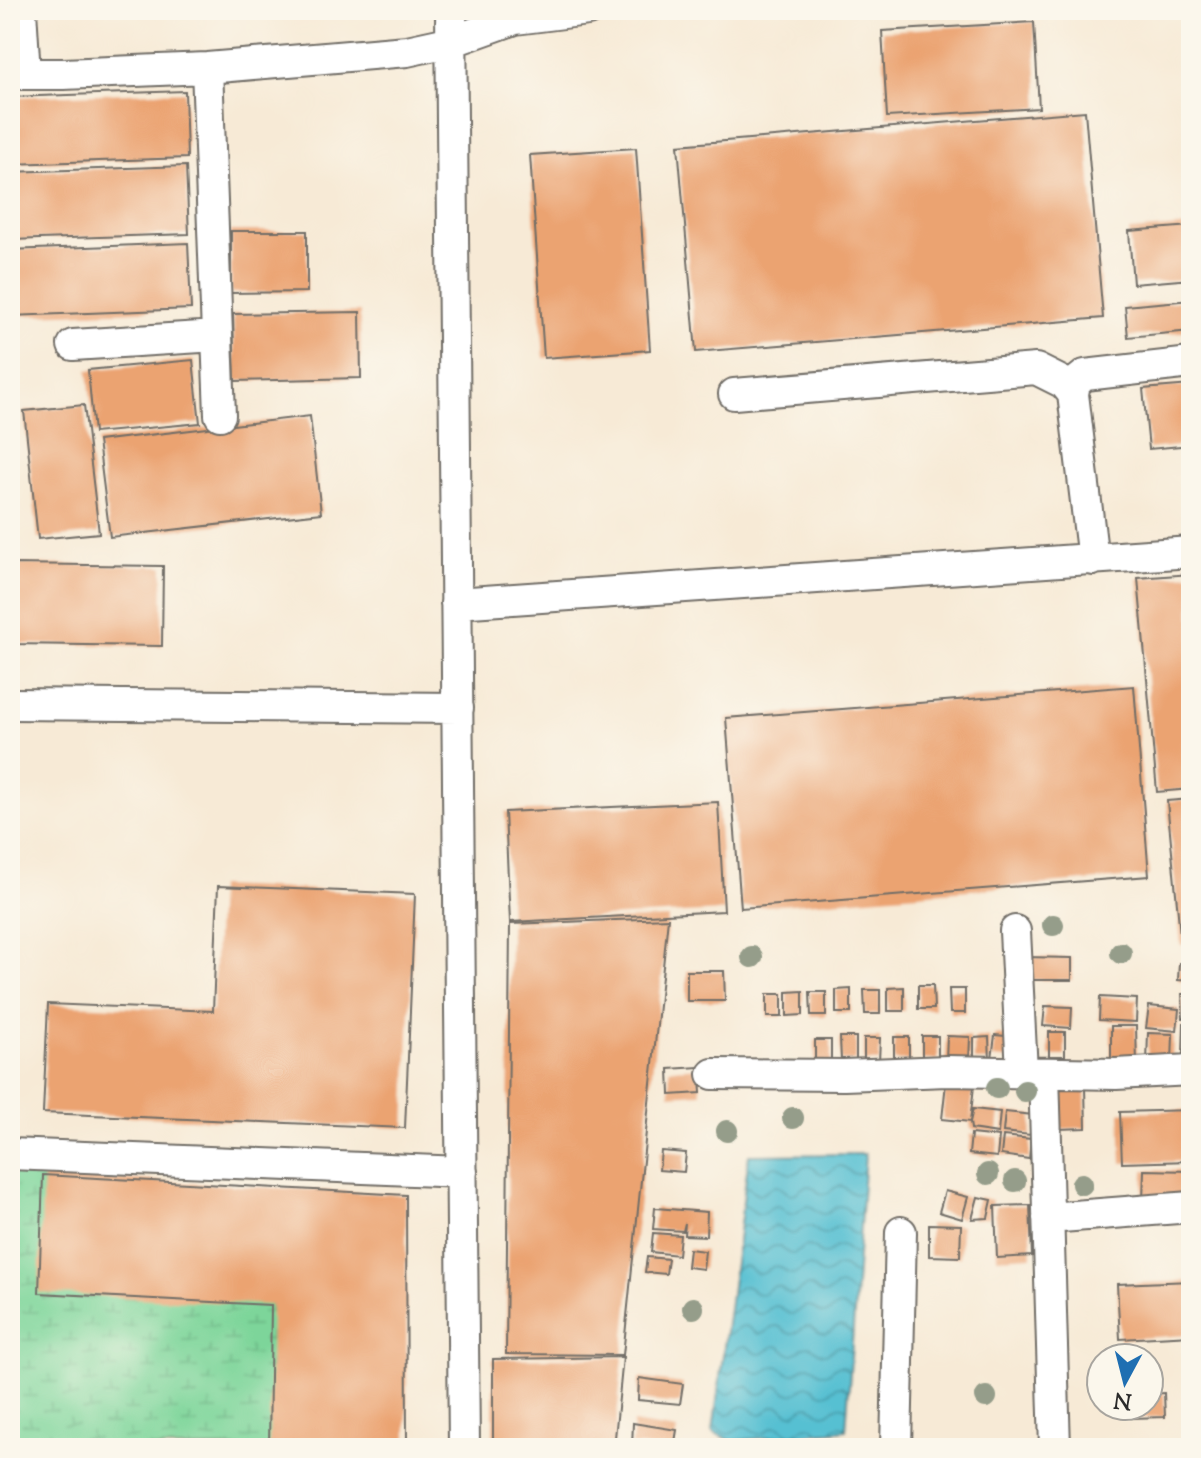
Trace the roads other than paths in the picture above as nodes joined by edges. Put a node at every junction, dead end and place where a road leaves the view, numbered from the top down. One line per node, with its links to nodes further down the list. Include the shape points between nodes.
1 (21, 10): 6 (street)
2 (451, 10): 4 (street)
3 (588, 10): 4 (street, via 515,19)
4 (453, 41): 5 (street, via 407,51); 15 (street)
5 (207, 68): 6 (street); 7 (street)
6 (17, 74)
7 (217, 336): 8 (street); 12 (street)
8 (73, 345)
9 (1191, 363): 11 (street, via 1085,375 1075,383)
10 (734, 394): 11 (street, via 1036,369 1064,383)
11 (1073, 394): 14 (street)
12 (220, 415)
13 (1191, 552): 14 (street)
14 (1093, 560): 15 (street)
15 (456, 603): 17 (street)
16 (10, 704): 17 (street)
17 (458, 708): 23 (street)
18 (1015, 931): 20 (street)
19 (1191, 1070): 20 (street)
20 (1033, 1073): 21 (street); 25 (street)
21 (713, 1074)
22 (10, 1154): 23 (street)
23 (462, 1172): 27 (street)
24 (1191, 1207): 25 (street)
25 (1048, 1218): 29 (street)
26 (901, 1232): 28 (street)
27 (464, 1448)
28 (896, 1448)
29 (1055, 1448)

